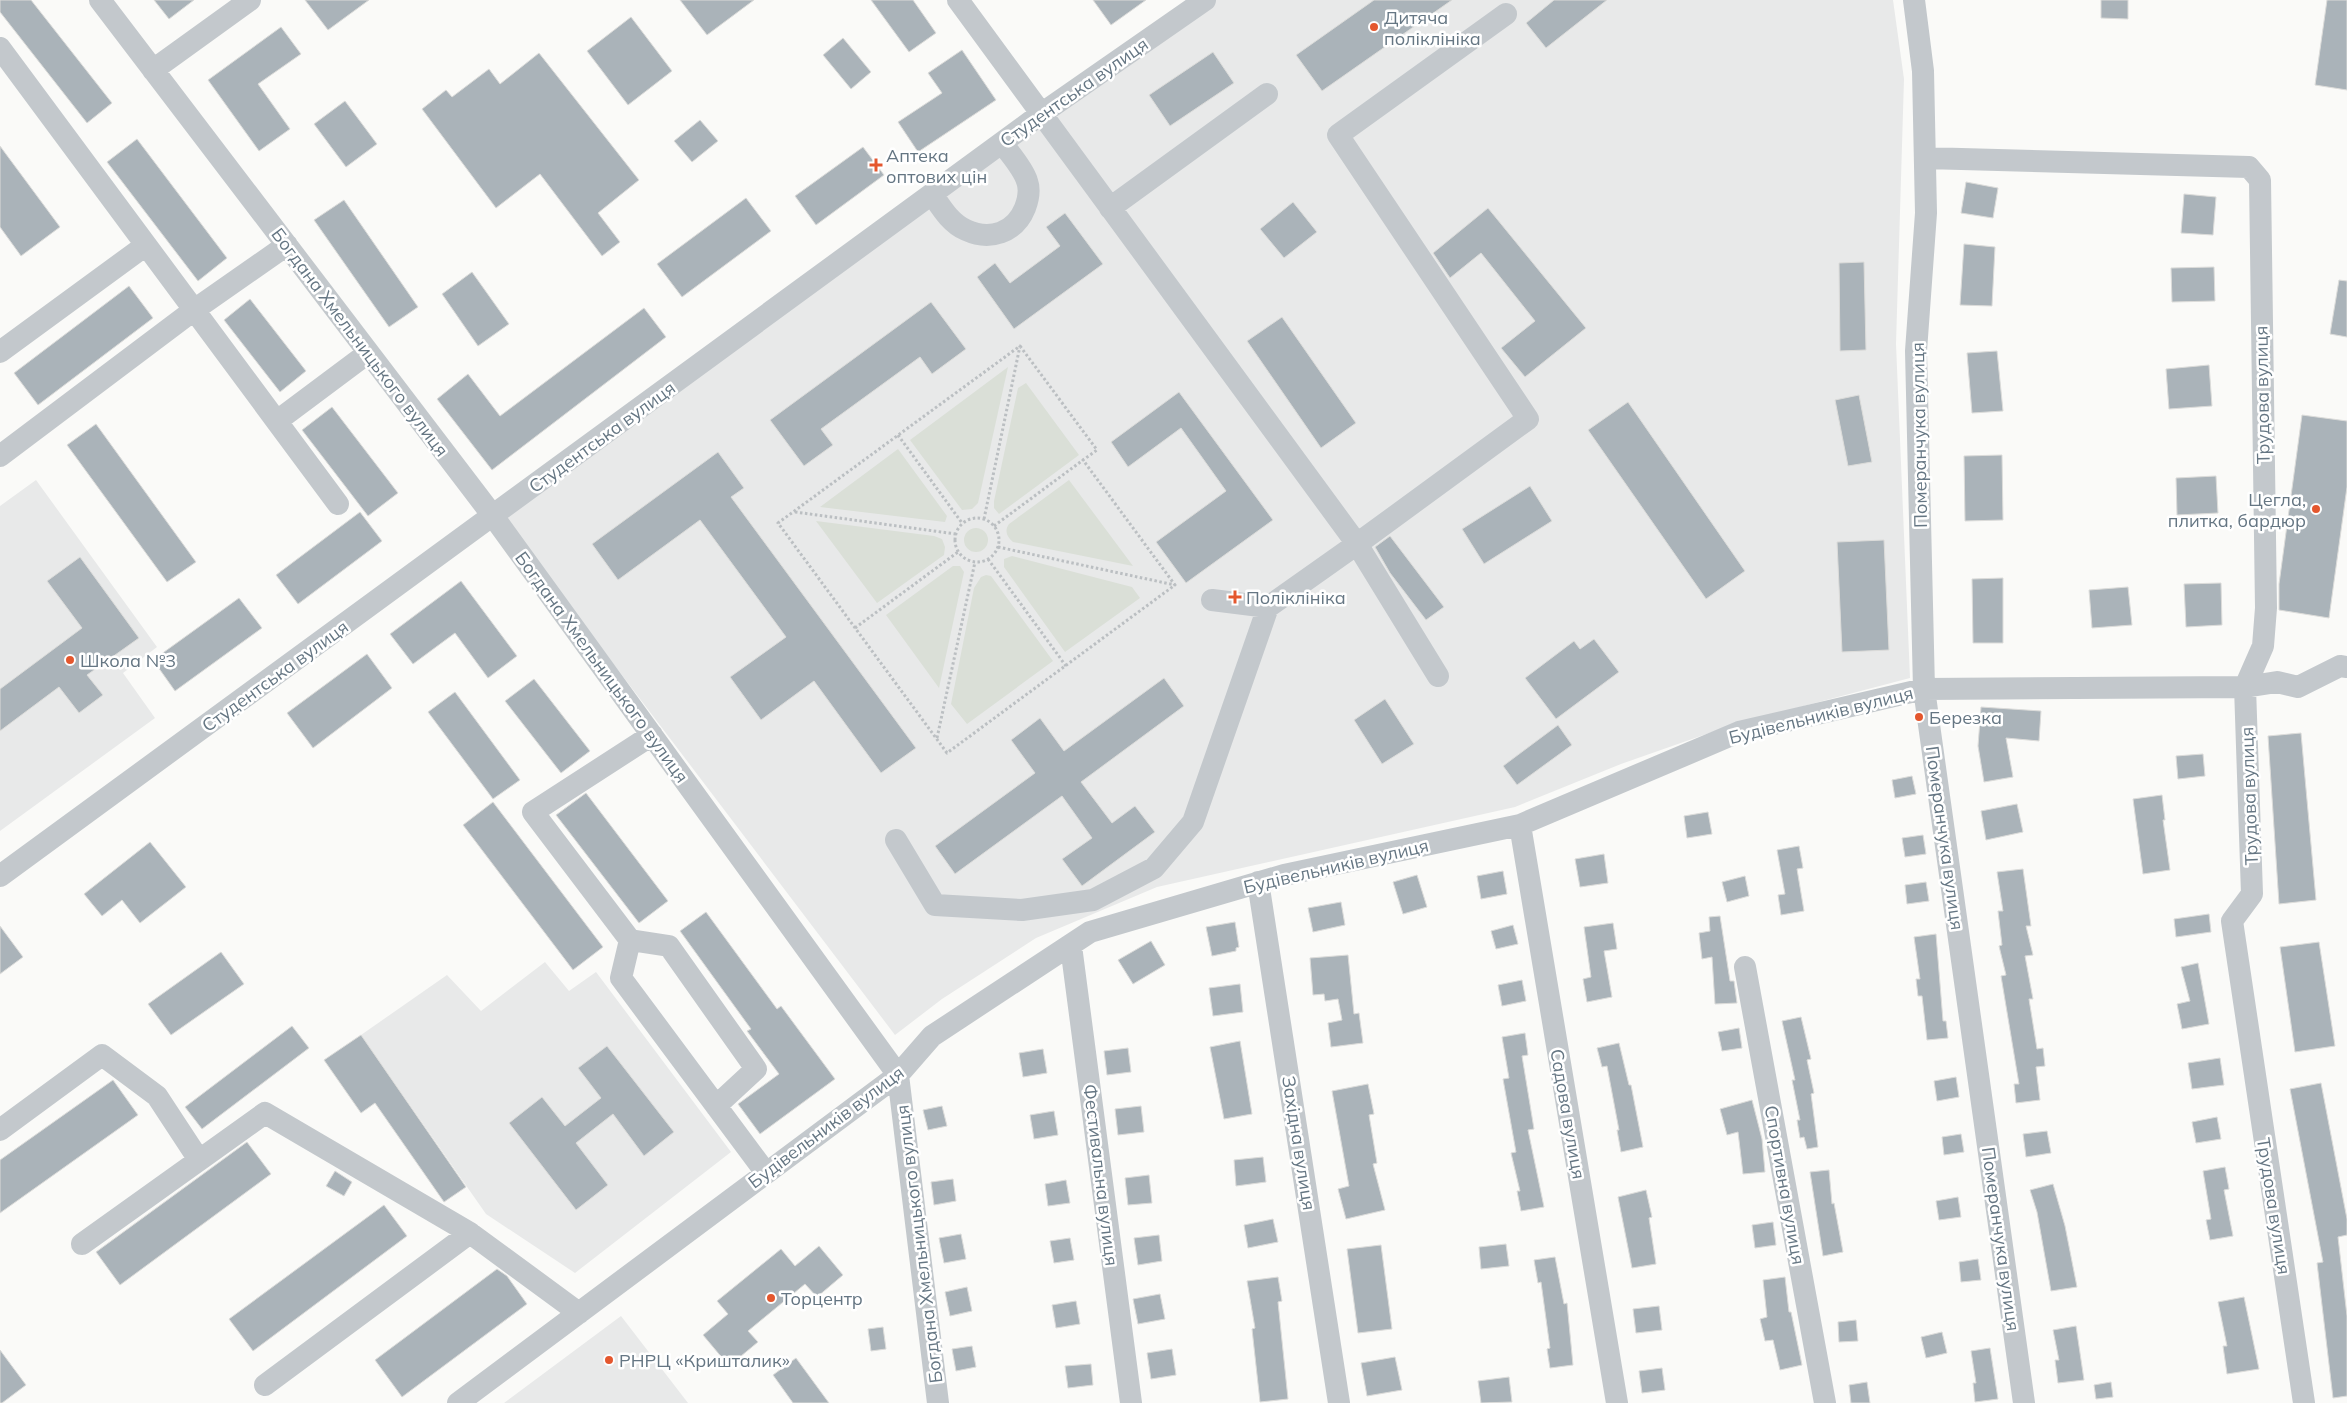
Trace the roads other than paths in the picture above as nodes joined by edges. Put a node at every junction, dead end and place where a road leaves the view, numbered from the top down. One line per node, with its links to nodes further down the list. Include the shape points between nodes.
1 (100, 0): 8 (street, Богдана Хмельницького вулиця)
2 (250, 0): 8 (street)
3 (958, 0): 10 (street)
4 (1205, 0): 10 (street, Студентська вулиця)
5 (1914, 0): 12 (street, Померанчука вулиця, via 1923,71)
6 (1506, 14): 24 (street, via 1338,135 1528,420)
7 (0, 48): 16 (street)
8 (153, 70): 15 (street, Богдана Хмельницького вулиця)
9 (1267, 94): 14 (street)
10 (1041, 114): 11 (street, Студентська вулиця); 14 (street)
11 (1002, 143): 13 (street, Студентська вулиця); 13 (street, via 1027,181 1028,192 1022,213 1008,231 980,235 966,230 955,224)
12 (1925, 158): 29 (street, Трудова вулиця, via 2249,167 2260,180 2266,608 2263,646); 30 (street, Померанчука вулиця, via 1926,213 1916,351)
13 (932, 194): 23 (street, Студентська вулиця)
14 (1110, 208): 24 (street)
15 (287, 245): 17 (street); 19 (street, Богдана Хмельницького вулиця)
16 (146, 246): 17 (street); 18 (street)
17 (194, 310): 20 (street); 21 (street)
18 (0, 352)
19 (368, 352): 20 (street); 23 (street, Богдана Хмельницького вулиця)
20 (277, 421): 22 (street)
21 (0, 456)
22 (338, 504)
23 (493, 516): 31 (street, Богдана Хмельницького вулиця); 34 (street, Студентська вулиця)
24 (1357, 544): 26 (street); 28 (street)
25 (1212, 600): 26 (street)
26 (1268, 607): 33 (street, via 1193,822 1154,868 1093,900 1022,910 935,905)
27 (2347, 667): 29 (street, Будівельників вулиця, via 2340,666 2298,686 2277,682)
28 (1438, 676)
29 (2245, 686): 30 (street, Будівельників вулиця); 55 (street, Трудова вулиця, via 2252,894 2232,921)
30 (1924, 689): 32 (street, Будівельників вулиця, via 1739,732); 54 (street, Померанчука вулиця)
31 (652, 735): 36 (street, via 533,812); 39 (street, Богдана Хмельницького вулиця)
32 (1520, 825): 35 (street, Будівельників вулиця); 52 (street, Садова вулиця)
33 (896, 840)
34 (0, 876)
35 (1258, 882): 37 (street, Будівельників вулиця, via 1090,932); 51 (street, Західна вулиця)
36 (630, 940): 40 (street, via 622,978); 40 (street, via 669,946 756,1069)
37 (1071, 946): 39 (street, Будівельників вулиця, via 932,1036); 50 (street, Фестивальна вулиця)
38 (1745, 967): 53 (street, Спортивна вулиця)
39 (898, 1075): 43 (street, Будівельників вулиця); 49 (street, Богдана Хмельницького вулиця)
40 (716, 1106): 43 (street)
41 (0, 1130): 42 (street, via 102,1054 157,1096)
42 (199, 1160): 44 (street, via 265,1113); 45 (street)
43 (766, 1173): 46 (street, Будівельників вулиця)
44 (470, 1233): 46 (street); 47 (street)
45 (82, 1244)
46 (579, 1313): 48 (street, Будівельників вулиця)
47 (265, 1384)
48 (458, 1403)
49 (938, 1403)
50 (1131, 1403)
51 (1339, 1403)
52 (1617, 1403)
53 (1825, 1403)
54 (2024, 1403)
55 (2304, 1403)

